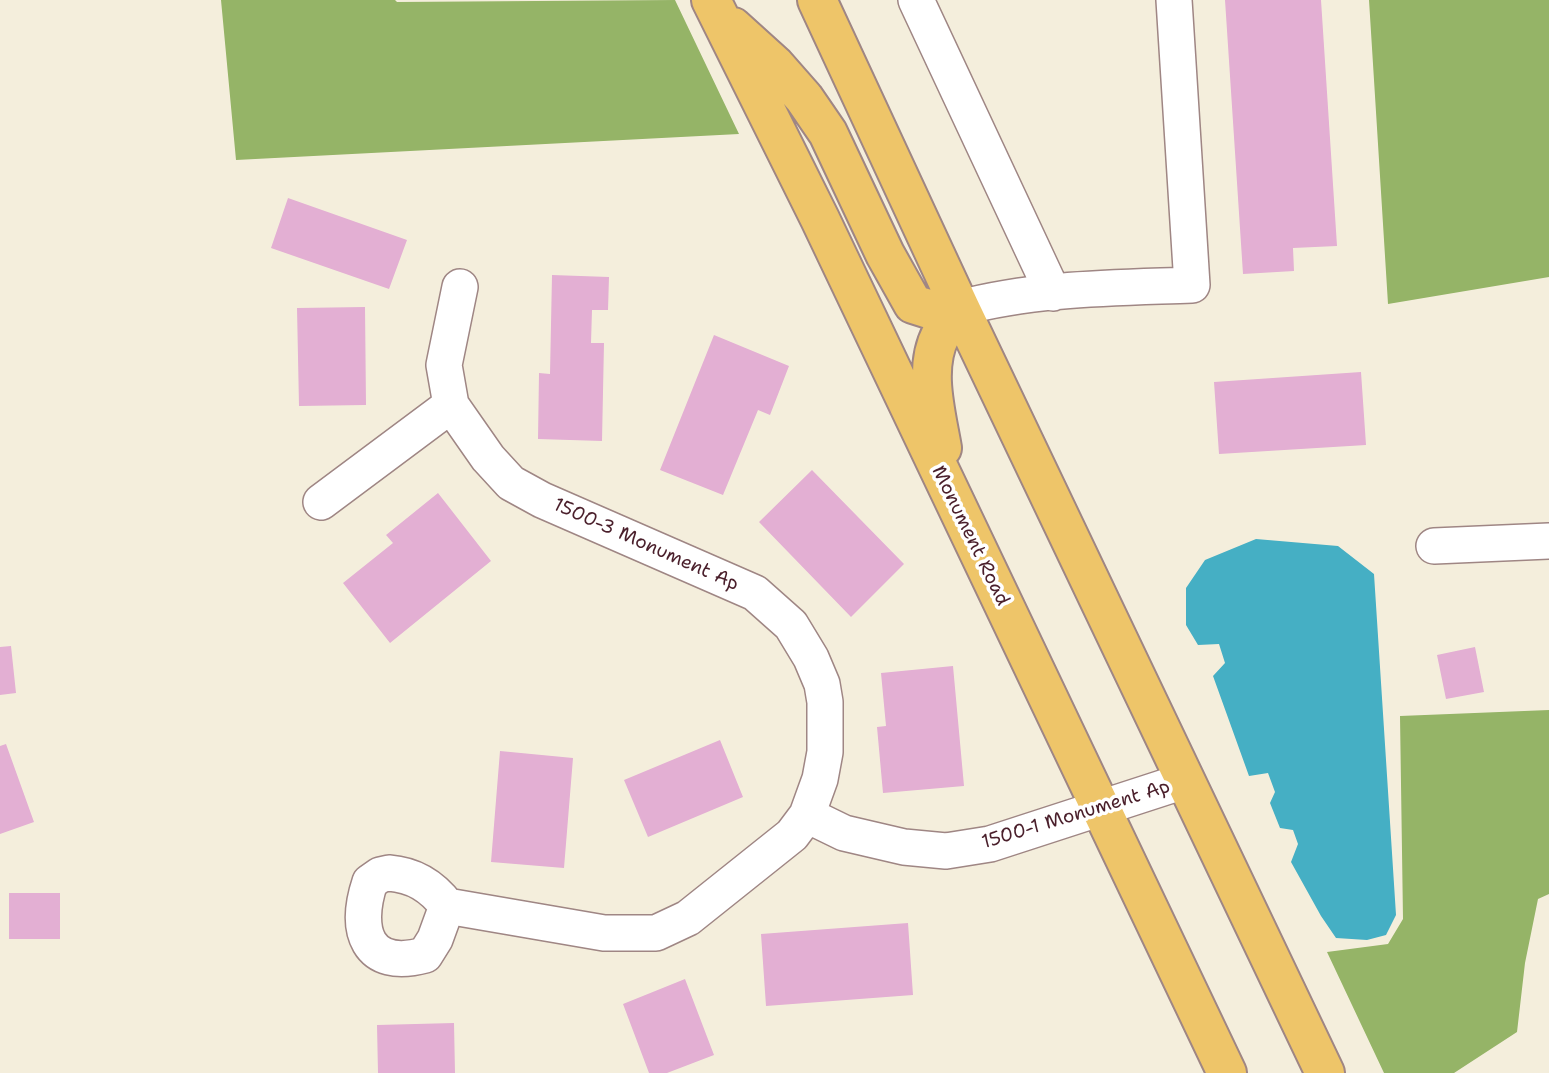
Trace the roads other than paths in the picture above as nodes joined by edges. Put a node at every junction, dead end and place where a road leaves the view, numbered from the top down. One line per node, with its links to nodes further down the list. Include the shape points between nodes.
1 (916, 0): 6 (street)
2 (1174, 0): 6 (street, via 1192,285)
3 (820, 1): 7 (main road)
4 (714, 7): 7 (main road, via 775,65 828,132 913,304 935,311); 9 (main road, Monument Road)
5 (460, 287): 8 (street, 1500-3 Monument Ap, via 444,365)
6 (1053, 293): 7 (street, via 992,299)
7 (960, 308): 9 (main road, via 940,335 932,366); 13 (main road)
8 (451, 405): 10 (street); 15 (street, 1500-3 Monument Ap, via 511,483 755,593 792,625 811,658 825,702 825,752)
9 (949, 494): 14 (main road, Monument Road)
10 (321, 502)
11 (1549, 541): 12 (street)
12 (1434, 546)
13 (1184, 781): 14 (street, 1500-1 Monument Ap); 18 (main road)
14 (1100, 807): 15 (street, 1500-1 Monument Ap, via 990,844 946,851 904,848 844,833); 17 (main road, Monument Road)
15 (807, 815): 16 (street, via 792,835 688,918 656,933 604,933)
16 (446, 906)
17 (1227, 1073)
18 (1325, 1073)

